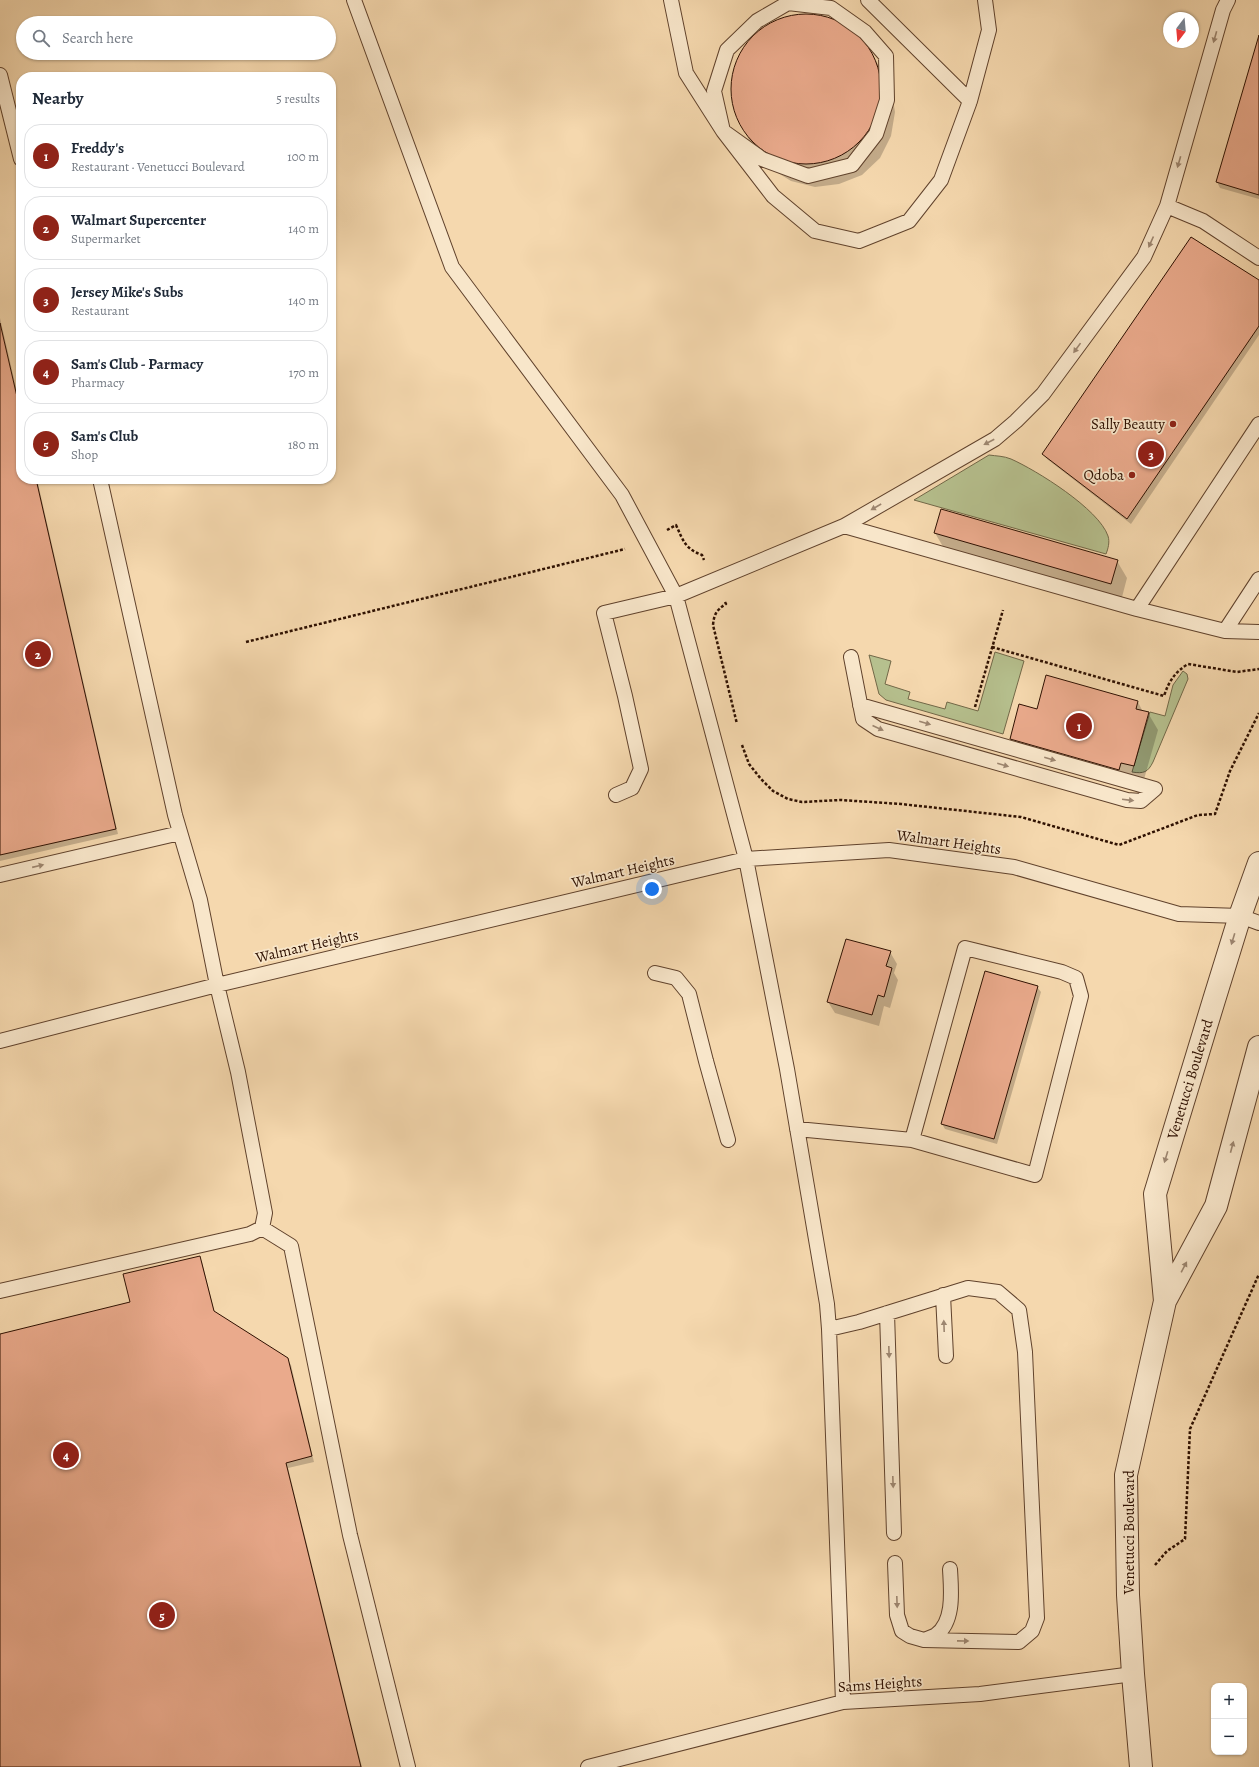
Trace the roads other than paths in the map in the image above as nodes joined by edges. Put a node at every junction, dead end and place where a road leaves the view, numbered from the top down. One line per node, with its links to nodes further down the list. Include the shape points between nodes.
1 (354, 0): 16 (lane, via 452,267 622,495)
2 (671, 0): 8 (lane, via 686,73)
3 (868, 0): 7 (lane)
4 (985, 0): 7 (lane, via 989,30)
5 (1228, 0): 10 (lane, one-way to 10)
6 (0, 75): 9 (lane)
7 (970, 101): 8 (lane, via 941,180 914,215 909,221 860,241 815,232 773,196)
8 (723, 131): 8 (lane, via 762,159 808,176 852,165 876,134 887,100 886,56 865,32 831,8 788,3 757,21 727,50 714,91)
9 (16, 139)
10 (1167, 206): 11 (lane, via 1203,221); 14 (lane, one-way to 14, via 1144,257 1043,394 1016,421 995,439)
11 (1259, 258)
12 (1259, 424): 17 (lane)
13 (101, 484): 23 (lane)
14 (844, 526): 16 (lane); 17 (lane)
15 (1259, 579): 18 (lane)
16 (676, 596): 22 (lane, via 604,612 641,769 632,788); 24 (lane)
17 (1137, 609): 18 (lane)
18 (1225, 631): 19 (lane)
19 (1259, 632)
20 (850, 658): 21 (lane)
21 (860, 705): 21 (lane, via 862,719 878,729 1119,798 1141,800 1155,789)
22 (616, 795)
23 (180, 833): 26 (lane, one-way to 23); 29 (lane, via 200,900)
24 (746, 859): 27 (lane, Walmart Heights, via 889,850 1014,867 1180,914); 29 (lane, Walmart Heights); 32 (lane)
25 (1259, 863): 27 (street, Venetucci Boulevard)
26 (0, 875)
27 (1249, 920): 38 (street, Venetucci Boulevard, one-way to 38, via 1155,1194)
28 (655, 973): 33 (lane, via 676,978 689,994)
29 (217, 985): 30 (lane, Walmart Heights); 35 (lane, via 238,1072 265,1213)
30 (0, 1041)
31 (1259, 1047): 38 (street, Venetucci Boulevard, one-way to 31, via 1216,1206)
32 (797, 1129): 34 (lane); 40 (lane)
33 (728, 1140)
34 (912, 1140): 34 (lane, via 1035,1174 1081,996 1076,978 1062,972 965,948)
35 (262, 1228): 36 (lane, via 250,1234); 48 (lane, via 291,1246 350,1534)
36 (0, 1291)
37 (943, 1295): 39 (lane); 41 (lane, one-way to 37); 45 (lane, one-way to 37, via 1019,1642 1032,1631 1037,1618 1025,1352 1019,1310 998,1292 968,1288)
38 (1165, 1301): 46 (street, Venetucci Boulevard, via 1126,1475 1128,1594)
39 (888, 1313): 40 (lane); 42 (lane, one-way to 42)
40 (829, 1329): 47 (lane)
41 (946, 1356)
42 (894, 1534)
43 (895, 1563): 45 (lane, one-way to 45, via 897,1615 902,1631)
44 (950, 1569): 45 (lane, via 951,1597 946,1622 936,1634)
45 (924, 1640)
46 (1133, 1674): 47 (lane, Sams Heights, via 980,1694); 50 (street, Venetucci Boulevard)
47 (844, 1702): 49 (lane, Sams Heights)
48 (408, 1767)
49 (588, 1767)
50 (1141, 1767)

